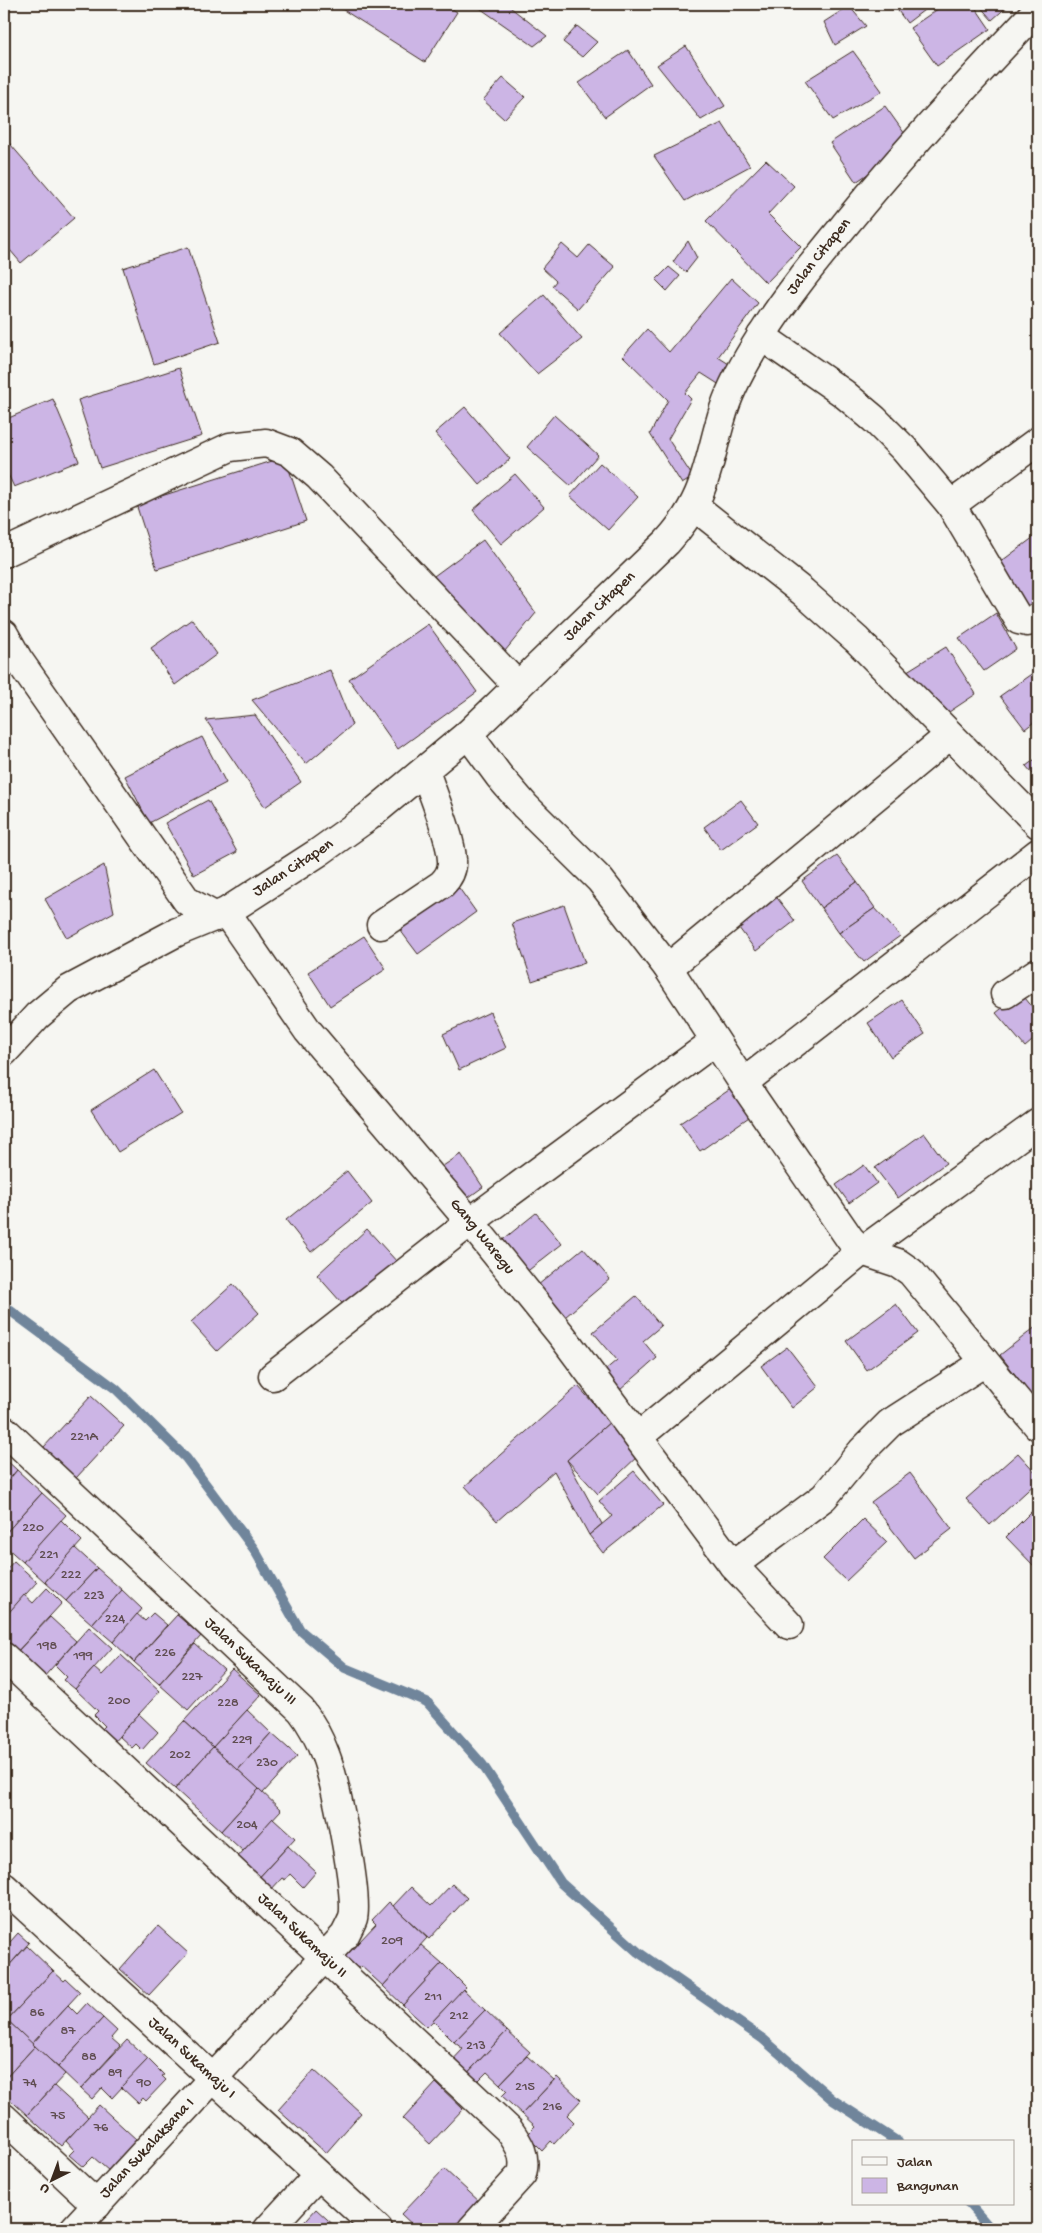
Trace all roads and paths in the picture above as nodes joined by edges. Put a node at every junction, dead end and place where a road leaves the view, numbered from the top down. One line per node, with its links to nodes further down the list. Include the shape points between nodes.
1 (1038, 8): 2 (street, Jalan Citapen, via 864,201 788,296)
2 (761, 336): 4 (street, via 843,393 874,419); 5 (street, Jalan Citapen, via 725,408 707,475)
3 (1038, 441): 4 (street)
4 (951, 505): 7 (street, via 1019,620 1028,622)
5 (694, 506): 9 (street, Jalan Citapen, via 667,542); 11 (street, via 803,592 857,640)
6 (4, 553): 9 (street, via 230,447 266,443 290,452 318,478)
7 (1038, 617)
8 (4, 634): 15 (street, via 18,659 187,901)
9 (518, 686): 10 (street, Jalan Citapen)
10 (468, 734): 12 (street, Jalan Citapen); 17 (street, via 525,806 600,880)
11 (950, 735): 13 (street); 17 (street)
12 (425, 771): 15 (street, Jalan Citapen, via 319,852); 16 (street, via 450,848 453,862 449,877)
13 (1038, 824)
14 (1038, 853): 22 (street)
15 (221, 915): 21 (street, Jalan Citapen, via 177,932 68,990 37,1016); 24 (street, Gang Waregu, via 308,1031)
16 (381, 925)
17 (668, 968): 20 (street)
18 (1038, 972): 19 (street)
19 (1006, 994)
20 (715, 1041): 22 (street); 24 (street)
21 (4, 1052)
22 (743, 1083): 25 (street, via 850,1239)
23 (1038, 1123): 25 (street)
24 (470, 1222): 27 (street); 30 (street, Gang Waregu)
25 (862, 1251): 26 (street, via 898,1263 911,1272); 30 (street)
26 (985, 1362): 28 (street); 31 (street, via 890,1423 824,1497)
27 (273, 1376)
28 (1038, 1426)
29 (4, 1430): 35 (street, Jalan Sukamaju III, via 301,1710 313,1726 331,1776 353,1899 353,1917 345,1935)
30 (638, 1437): 31 (street, Gang Waregu)
31 (733, 1565): 32 (street, Gang Waregu)
32 (789, 1625)
33 (4, 1657): 35 (street, Jalan Sukamaju II)
34 (4, 1887): 36 (street, Jalan Sukamaju I)
35 (325, 1958): 36 (street, Jalan Sukalaksana I); 43 (street, Jalan Sukamaju II, via 516,2139 523,2153 522,2174)
36 (212, 2079): 38 (street, Jalan Sukamaju I); 39 (street, Jalan Sukalaksana I)
37 (4, 2118): 39 (street)
38 (318, 2176): 41 (street); 42 (street, Jalan Sukamaju I)
39 (97, 2205): 40 (street, Jalan Sukalaksana I)
40 (74, 2229)
41 (268, 2229)
42 (378, 2229)
43 (472, 2229)

